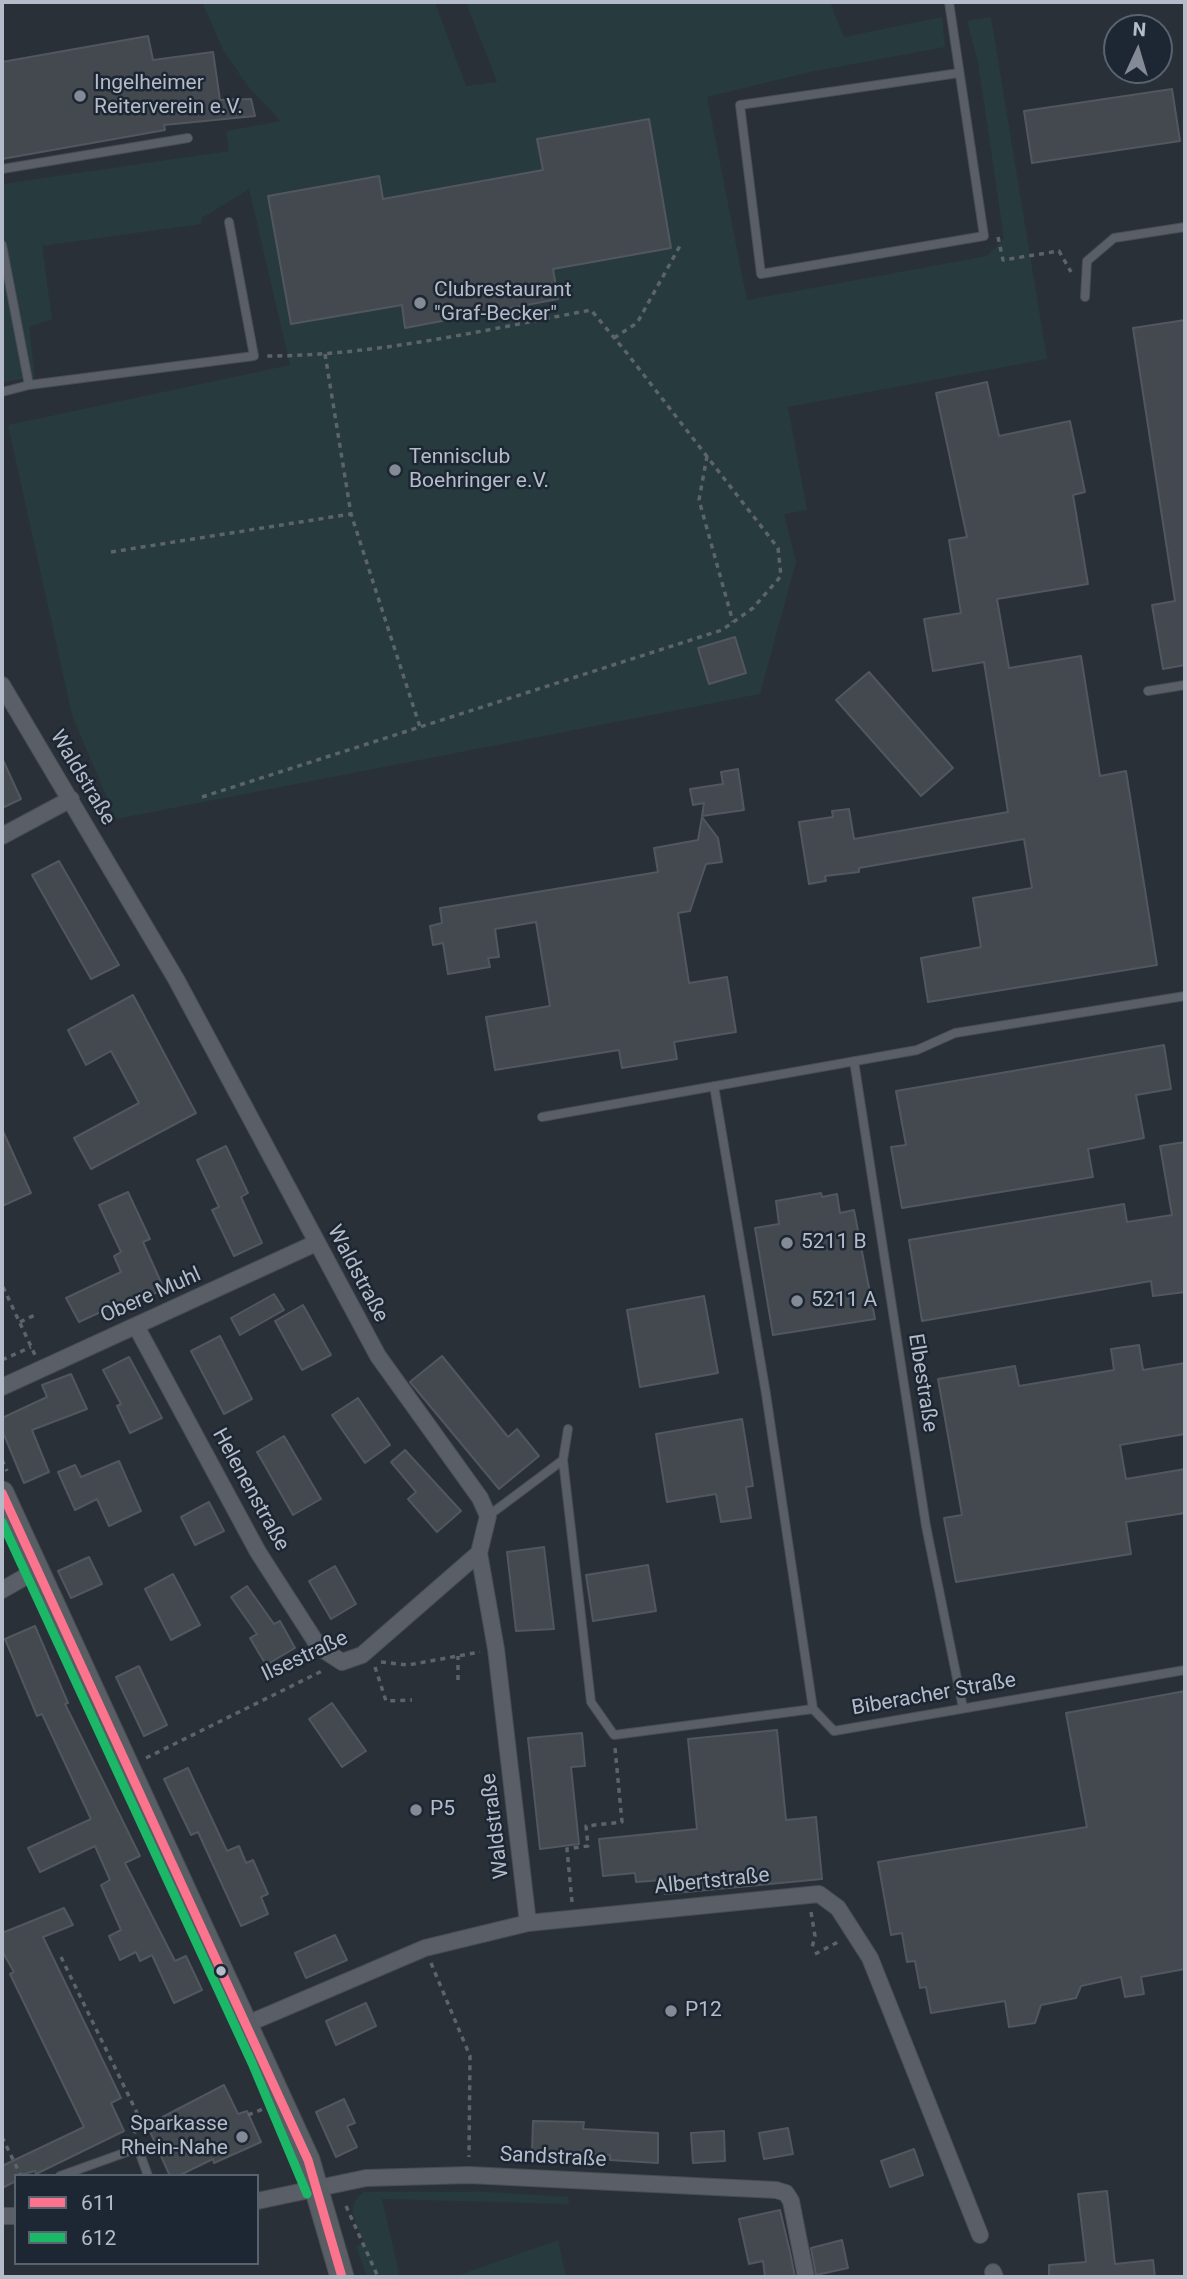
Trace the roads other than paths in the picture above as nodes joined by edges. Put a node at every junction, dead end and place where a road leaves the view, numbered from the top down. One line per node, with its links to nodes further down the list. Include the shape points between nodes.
1 (949, 2): 2 (lane)
2 (959, 73): 2 (lane, via 984,236 761,274 740,105)
3 (188, 138): 4 (lane)
4 (2, 169)
5 (229, 222): 9 (lane, via 254,356)
6 (1185, 227): 8 (lane, via 1114,238 1087,261)
7 (2, 245): 9 (lane)
8 (1085, 297)
9 (29, 385): 10 (lane)
10 (2, 392)
11 (2, 685): 14 (street, Waldstraße)
12 (1185, 685): 13 (lane)
13 (1149, 691)
14 (71, 799): 15 (street); 20 (street, Waldstraße, via 176,979)
15 (2, 836)
16 (1185, 996): 17 (lane, via 955,1033 917,1050)
17 (854, 1061): 18 (lane); 32 (lane, Elbestraße, via 926,1526)
18 (713, 1086): 19 (lane); 33 (lane)
19 (542, 1117)
20 (316, 1243): 21 (street, Obere Muhl); 26 (street, Waldstraße, via 378,1356 480,1498)
21 (136, 1326): 22 (street, Obere Muhl); 30 (street, Helenenstraße, via 258,1552 319,1647)
22 (2, 1387)
23 (568, 1429): 24 (lane)
24 (563, 1460): 26 (lane); 33 (lane, via 591,1702 614,1735)
25 (2, 1493): 28 (main road)
26 (488, 1516): 27 (street, Waldstraße)
27 (479, 1553): 30 (street, Ilsestraße, via 362,1655); 34 (street, Waldstraße, via 496,1650)
28 (37, 1570): 29 (street); 35 (main road)
29 (2, 1590)
30 (342, 1662)
31 (1185, 1670): 32 (lane, Biberacher Straße)
32 (963, 1708): 33 (lane, Biberacher Straße, via 834,1731)
33 (814, 1709)
34 (528, 1923): 35 (street, Albertstraße, via 425,1948); 40 (street, Albertstraße, via 808,1893 830,1899 870,1958)
35 (247, 2025): 38 (main road)
36 (66, 2174): 37 (lane, via 138,2148)
37 (147, 2174)
38 (318, 2189): 39 (street, Sandstraße); 41 (main road); 42 (street, Sandstraße, via 366,2178 469,2175 776,2190 791,2201)
39 (259, 2201)
40 (980, 2235)
41 (342, 2277)
42 (806, 2277)

